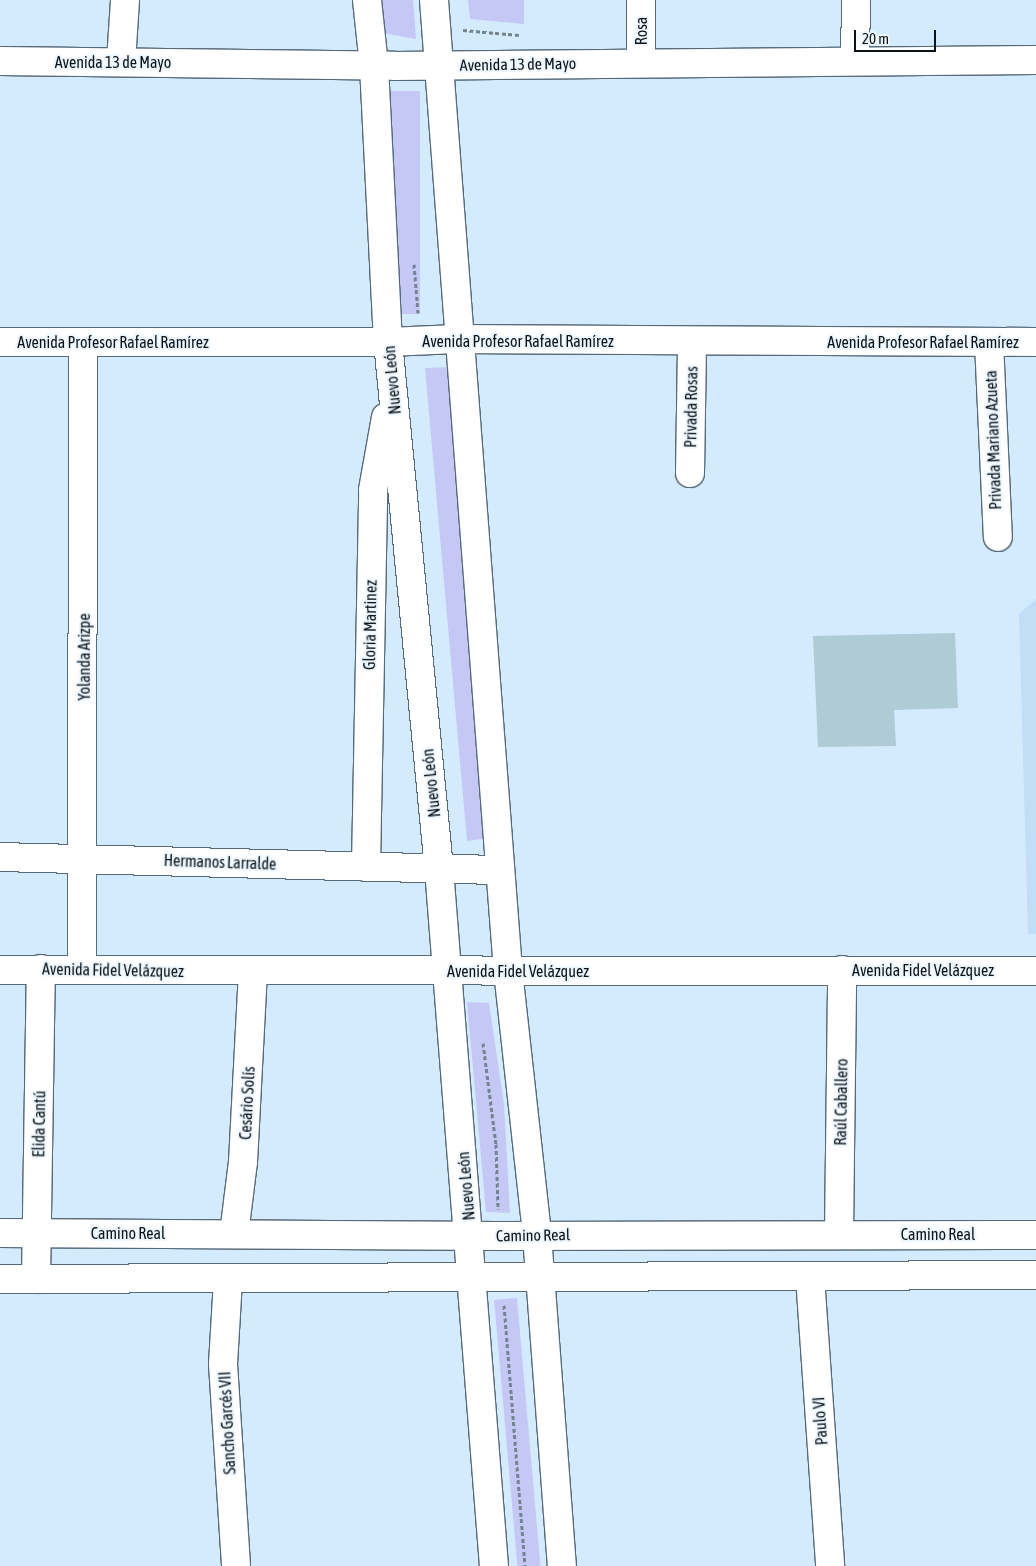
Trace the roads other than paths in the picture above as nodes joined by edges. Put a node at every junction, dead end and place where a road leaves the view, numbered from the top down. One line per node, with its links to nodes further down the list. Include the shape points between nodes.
1 (125, 0): 9 (street)
2 (367, 0): 11 (street, Nuevo León)
3 (434, 0): 12 (street)
4 (642, 0): 10 (street, Rosa)
5 (856, 0): 8 (street)
6 (1036, 60): 8 (street, Avenida 13 de Mayo)
7 (0, 61): 9 (street, Avenida 13 de Mayo)
8 (855, 61): 10 (street, Avenida 13 de Mayo)
9 (122, 62): 11 (street, Avenida 13 de Mayo)
10 (641, 63): 12 (street, Avenida 13 de Mayo)
11 (374, 66): 12 (street, Avenida 13 de Mayo); 15 (street, Nuevo León)
12 (438, 66): 13 (street)
13 (457, 339): 15 (street, Avenida Profesor Rafael Ramírez); 16 (street, Avenida Profesor Rafael Ramírez); 27 (street)
14 (0, 342): 19 (street, Avenida Profesor Rafael Ramírez)
15 (388, 342): 19 (street, Avenida Profesor Rafael Ramírez); 20 (street, Nuevo León)
16 (692, 342): 17 (street, Avenida Profesor Rafael Ramírez); 21 (street, Privada Rosas)
17 (989, 342): 18 (street, Avenida Profesor Rafael Ramírez); 22 (street, Privada Mariano Azueta)
18 (1036, 342)
19 (83, 343): 24 (street, Yolanda Arizpe)
20 (392, 385): 25 (street, Gloria Martinez, via 373,490); 26 (street, Nuevo León)
21 (690, 473)
22 (998, 537)
23 (0, 857): 24 (street, Hermanos Larralde)
24 (84, 858): 25 (street, Hermanos Larralde); 30 (street, Yolanda Arizpe)
25 (366, 867): 26 (street, Hermanos Larralde)
26 (439, 869): 27 (street, Hermanos Larralde); 31 (street, Nuevo León)
27 (499, 870): 33 (street)
28 (41, 969): 29 (street, Avenida Fidel Velázquez); 30 (street, Avenida Fidel Velázquez); 36 (street, Elida Cantú)
29 (0, 970)
30 (82, 970): 35 (street, Avenida Fidel Velázquez)
31 (446, 970): 33 (street, Avenida Fidel Velázquez); 35 (street, Avenida Fidel Velázquez); 40 (street, Nuevo León)
32 (842, 970): 33 (street, Avenida Fidel Velázquez); 34 (street, Avenida Fidel Velázquez); 39 (street, Raúl Caballero)
33 (508, 971): 41 (street)
34 (1036, 971)
35 (253, 972): 38 (street, Cesário Solís, via 243,1162)
36 (38, 1232): 37 (street, Camino Real); 38 (street, Camino Real); 48 (street, Elida Cantú)
37 (0, 1233)
38 (234, 1234): 40 (street, Camino Real)
39 (839, 1234): 41 (street, Camino Real); 42 (street, Camino Real)
40 (470, 1235): 41 (street, Camino Real); 44 (street, Nuevo León)
41 (536, 1235): 46 (street)
42 (1036, 1235)
43 (1036, 1275): 45 (street)
44 (473, 1277): 46 (street); 49 (street); 51 (street, Nuevo León)
45 (810, 1277): 46 (street); 53 (street, Paulo VI)
46 (539, 1278): 52 (street)
47 (0, 1279): 48 (street)
48 (36, 1279): 49 (street)
49 (228, 1280): 50 (street, Sancho Garcés VII, via 223,1364)
50 (236, 1566)
51 (494, 1566)
52 (562, 1566)
53 (830, 1566)

